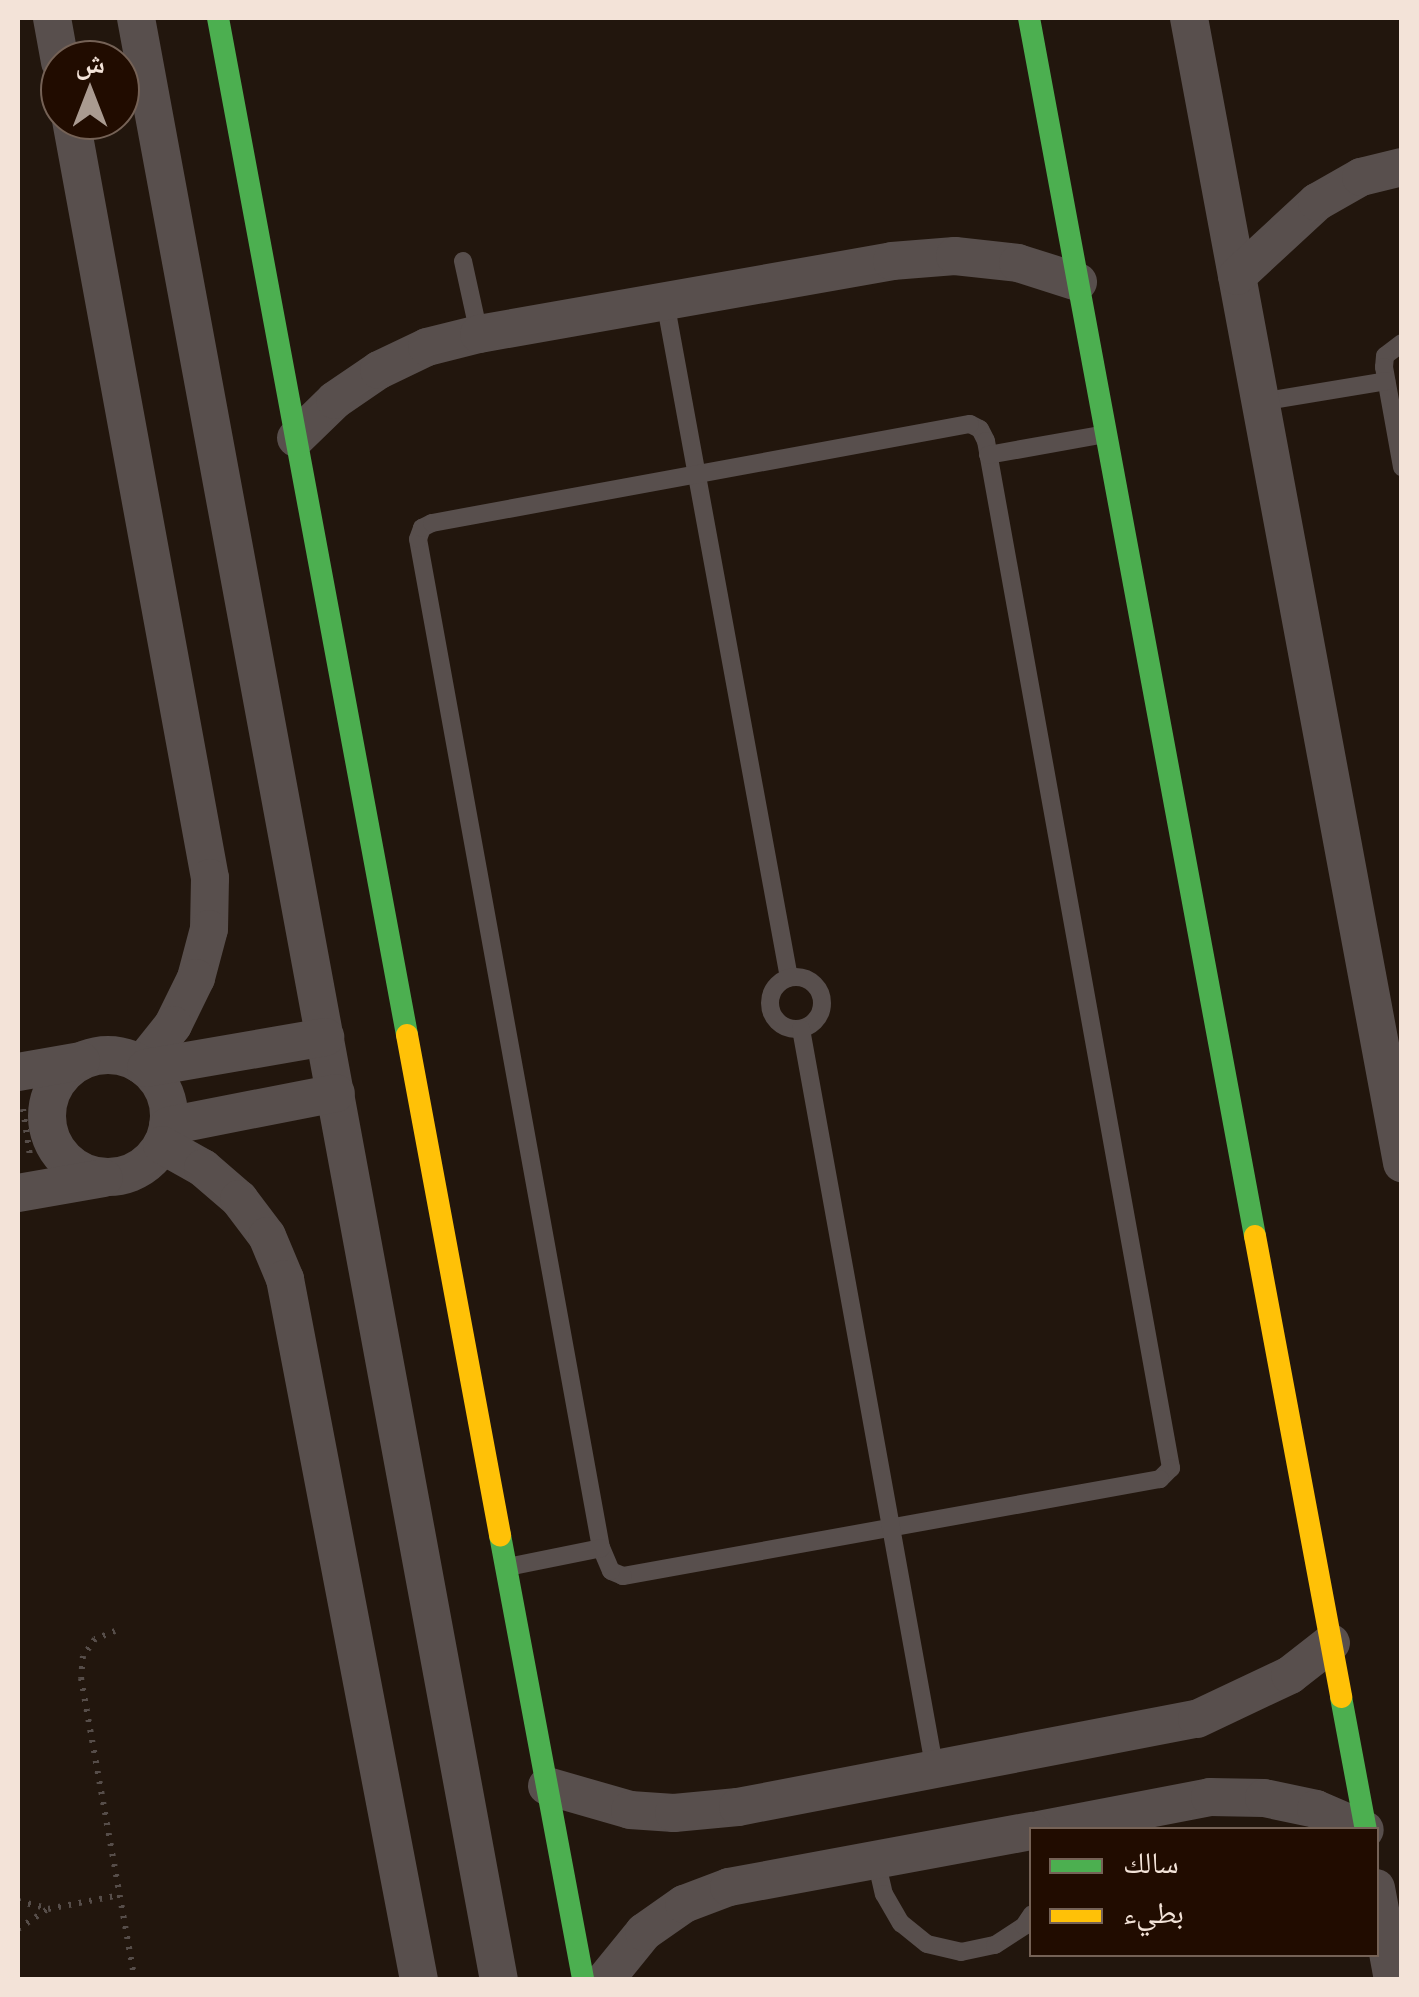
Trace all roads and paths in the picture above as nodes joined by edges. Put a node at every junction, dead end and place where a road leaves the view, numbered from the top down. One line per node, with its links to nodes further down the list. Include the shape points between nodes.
1 (136, 18): 22 (street)
2 (218, 18): 16 (street)
3 (1029, 18): 9 (street)
4 (1189, 18): 8 (street)
5 (75, 140): 24 (street, via 210,878 209,929 196,978)
6 (1402, 167): 8 (street, via 1361,177 1317,202)
7 (463, 261): 11 (lane)
8 (1237, 276): 14 (street)
9 (1078, 282): 10 (street, via 1018,263 955,256); 15 (street)
10 (665, 301): 11 (street); 19 (lane)
11 (479, 334): 16 (street, via 378,370)
12 (1402, 342): 13 (lane, via 1385,356)
13 (1386, 381): 14 (lane); 18 (lane)
14 (1261, 402): 29 (street)
15 (1106, 434): 17 (lane); 36 (street)
16 (296, 438): 34 (street)
17 (988, 455): 19 (lane, via 980,428 970,424); 32 (lane, via 1172,1468 1160,1479)
18 (1402, 467)
19 (696, 473): 20 (lane); 33 (lane, via 432,523 418,539)
20 (789, 978): 21 (lane, via 771,995 770,1009 776,1021); 21 (lane, via 816,985 822,998 814,1024)
21 (801, 1029): 32 (lane)
22 (325, 1036): 24 (street); 26 (street)
23 (81, 1061): 24 (street, via 111,1056); 25 (street); 30 (street, via 52,1090 49,1132 72,1165)
24 (144, 1066): 28 (street, via 168,1104)
25 (18, 1072)
26 (336, 1093): 28 (street); 52 (street)
27 (18, 1104): 31 (path, via 31,1150)
28 (165, 1136): 30 (street, via 140,1167); 51 (street, via 239,1199 267,1236 285,1279)
29 (1402, 1163)
30 (111, 1177): 31 (street)
31 (21, 1180)
32 (892, 1528): 33 (lane, via 634,1576 612,1571); 37 (lane)
33 (601, 1548): 34 (lane)
34 (506, 1567): 38 (street)
35 (116, 1631): 44 (path, via 95,1639 83,1656 81,1678)
36 (1331, 1642): 37 (street, via 1290,1675 1197,1719); 41 (street)
37 (935, 1770): 38 (street, via 674,1813 588,1801)
38 (547, 1786): 53 (street)
39 (1052, 1827): 40 (street, via 1228,1798 1316,1809)
40 (1358, 1827)
41 (1364, 1827)
42 (1029, 1832): 43 (street)
43 (876, 1860): 48 (lane, via 900,1923 927,1944 961,1952 995,1945); 54 (street, via 729,1887 684,1904 644,1932)
44 (120, 1896): 47 (path); 50 (path)
45 (18, 1901): 47 (path)
46 (1379, 1903): 55 (street)
47 (48, 1908): 49 (path)
48 (1029, 1918)
49 (18, 1928)
50 (135, 1980)
51 (418, 1980)
52 (499, 1980)
53 (583, 1980)
54 (606, 1980)
55 (1394, 1980)

